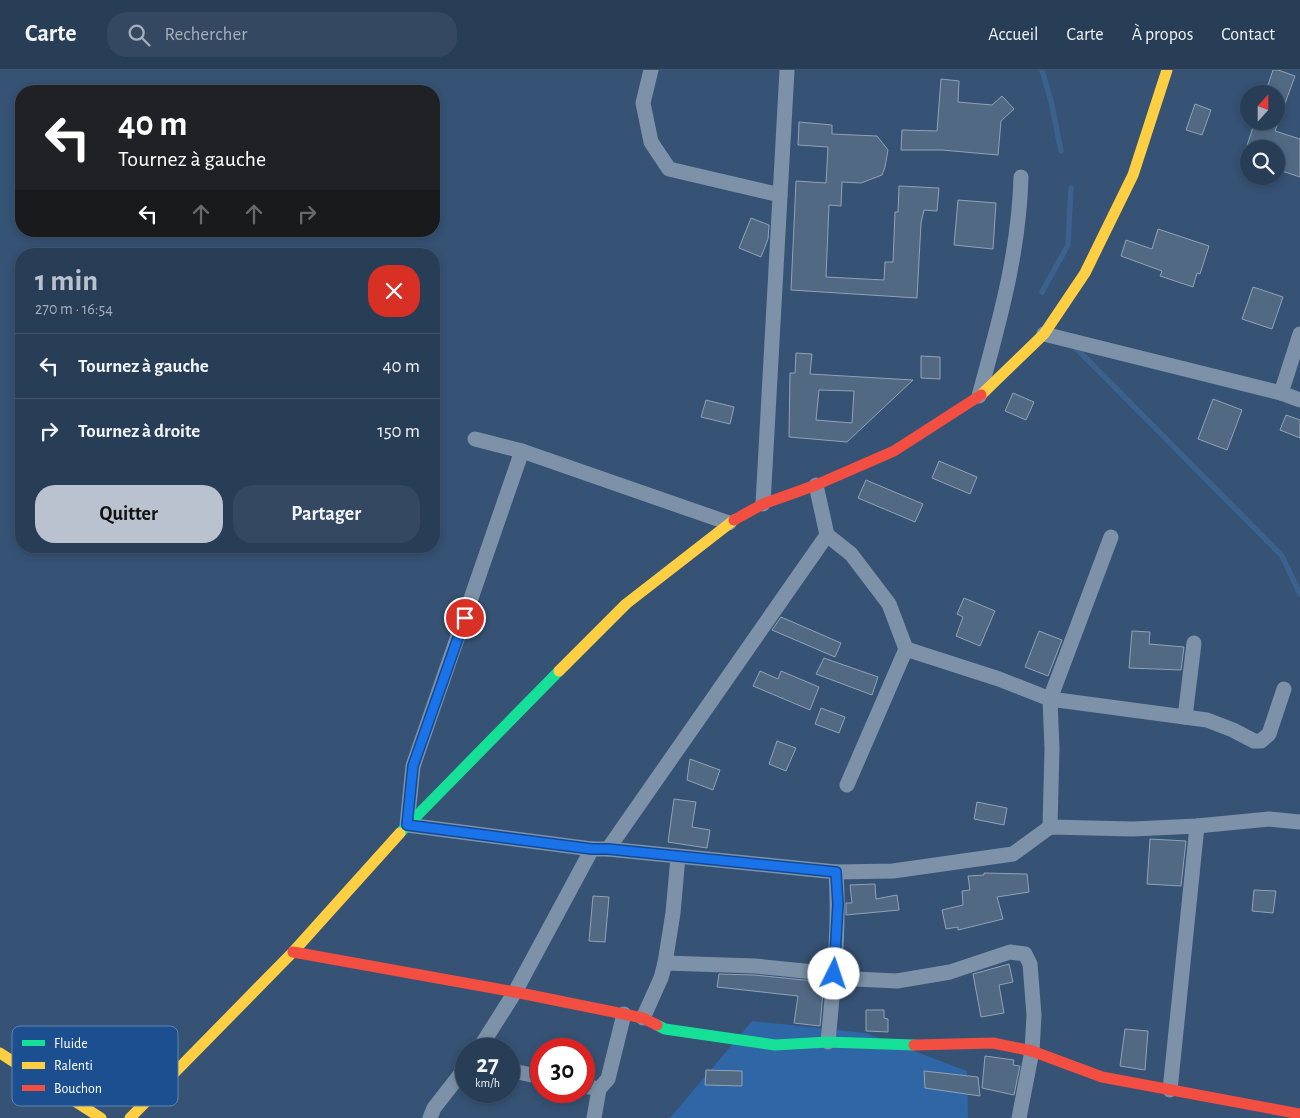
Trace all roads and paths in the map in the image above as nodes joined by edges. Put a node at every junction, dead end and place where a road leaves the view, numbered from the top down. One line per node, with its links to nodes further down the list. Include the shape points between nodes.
1 (651, 70): 5 (street, via 643,103 651,142 670,170)
2 (787, 70): 5 (street)
3 (1167, 70): 6 (main road, via 1133,175 1085,273)
4 (1021, 177): 9 (street, via 1020,211 1006,300)
5 (780, 195): 14 (street)
6 (1044, 334): 8 (street); 9 (main road)
7 (1300, 334): 8 (street)
8 (1281, 393): 10 (street)
9 (979, 397): 13 (main road, via 894,451)
10 (1300, 400)
11 (475, 438): 12 (street)
12 (522, 451): 15 (street); 25 (street, via 413,766)
13 (816, 485): 14 (main road); 16 (street)
14 (763, 504): 15 (main road)
15 (729, 523): 25 (main road, via 626,604)
16 (828, 535): 19 (street, via 851,554 888,604); 29 (street)
17 (1111, 537): 21 (street)
18 (1194, 644): 22 (street)
19 (906, 649): 21 (street); 23 (street)
20 (1284, 689): 22 (street, via 1269,734 1261,742 1208,720)
21 (1050, 699): 22 (street); 27 (street)
22 (1185, 717)
23 (848, 785)
24 (1300, 822): 26 (street, via 1269,819)
25 (407, 825): 28 (street); 32 (main road)
26 (1197, 826): 27 (street, via 1133,829); 46 (street)
27 (1050, 827): 31 (street, via 1013,854 893,871)
28 (592, 849): 29 (street); 35 (street)
29 (608, 849): 30 (street)
30 (678, 857): 31 (street); 33 (street)
31 (836, 872): 34 (street, via 838,904)
32 (293, 952): 35 (main road); 43 (main road)
33 (665, 963): 34 (street, via 755,966); 37 (street)
34 (834, 974): 39 (street); 40 (street, via 855,979 897,981 950,972 1010,952 1025,954 1030,964 1034,1014)
35 (515, 992): 36 (main road); 38 (street)
36 (624, 1014): 37 (main road); 45 (street, via 608,1078)
37 (643, 1018): 39 (main road, via 665,1029 775,1045)
38 (486, 1038)
39 (828, 1042): 40 (main road, via 898,1045 992,1043)
40 (1032, 1051): 46 (main road, via 1102,1077); 55 (street)
41 (0, 1053): 42 (main road)
42 (12, 1061)
43 (178, 1069)
44 (455, 1081): 53 (street)
45 (595, 1086)
46 (1170, 1090): 50 (main road)
47 (592, 1103): 54 (street)
48 (82, 1106): 51 (main road)
49 (142, 1106): 52 (main road)
50 (1300, 1114)
51 (101, 1118)
52 (130, 1118)
53 (430, 1118)
54 (594, 1118)
55 (1019, 1118)

